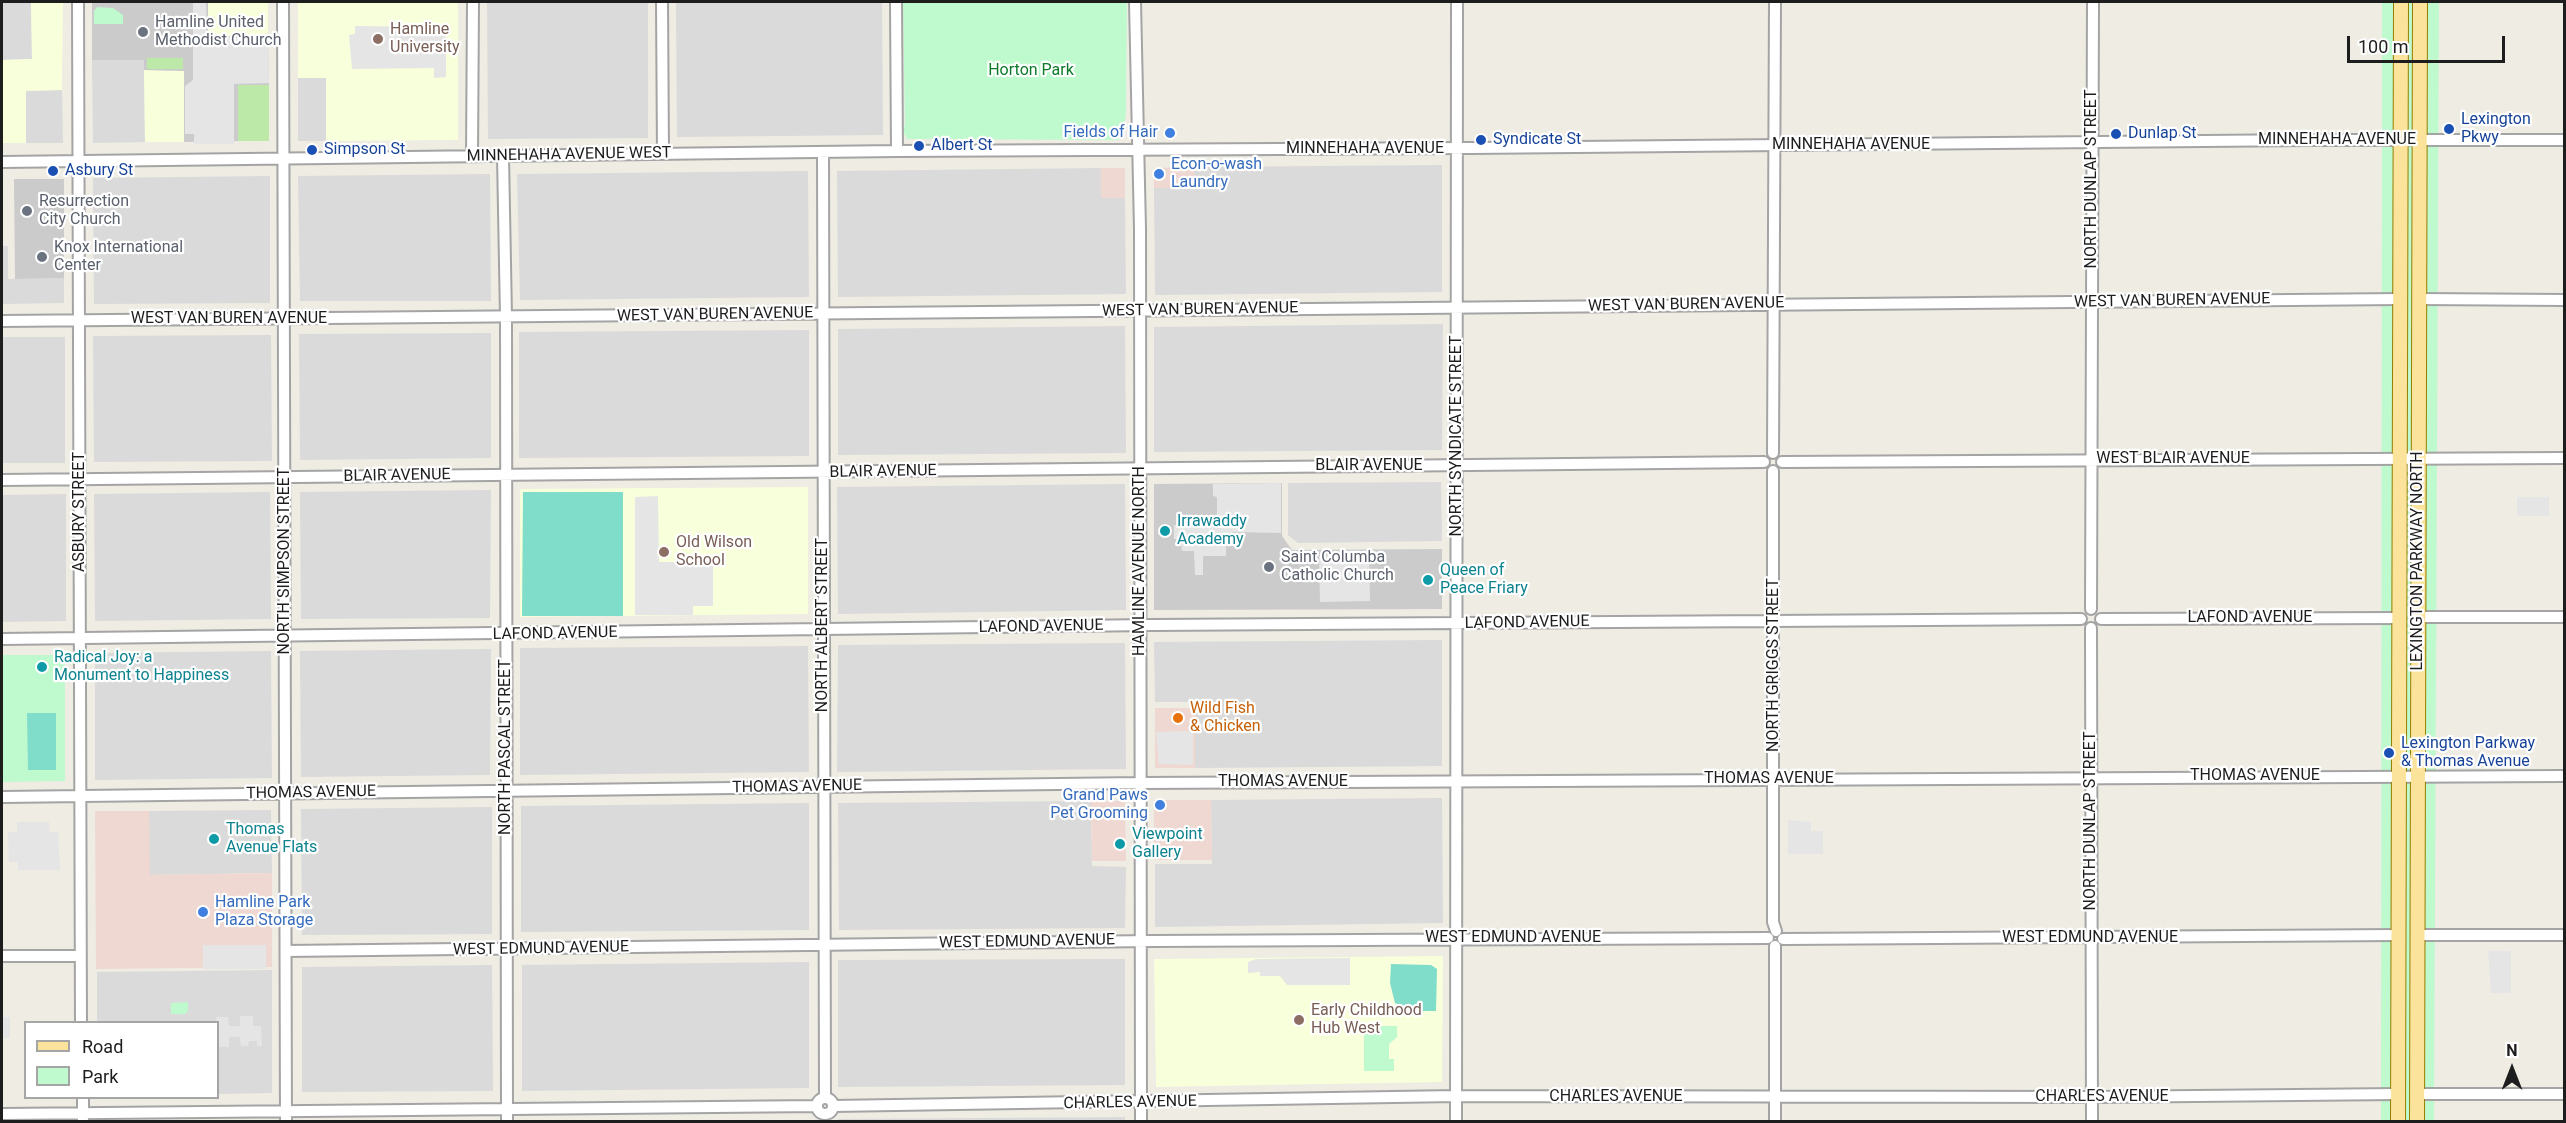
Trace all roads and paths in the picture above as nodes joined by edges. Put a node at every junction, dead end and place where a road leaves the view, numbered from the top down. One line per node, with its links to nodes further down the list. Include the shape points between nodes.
1 (78, 2): 25 (street, ASBURY STREET)
2 (283, 2): 24 (street, NORTH SIMPSON STREET)
3 (473, 2): 22 (street)
4 (662, 2): 21 (street)
5 (896, 2): 19 (street)
6 (1135, 2): 18 (street, HAMLINE AVENUE NORTH)
7 (1457, 2): 17 (street, NORTH SYNDICATE STREET)
8 (1775, 2): 16 (street)
9 (2093, 2): 15 (street, NORTH DUNLAP STREET)
10 (2401, 2): 12 (main road, LEXINGTON PARKWAY NORTH)
11 (2420, 2): 13 (main road, LEXINGTON PARKWAY NORTH)
12 (2400, 139): 13 (street, MINNEHAHA AVENUE); 15 (street, MINNEHAHA AVENUE); 27 (main road, LEXINGTON PARKWAY NORTH)
13 (2419, 139): 14 (street, MINNEHAHA AVENUE); 28 (main road, LEXINGTON PARKWAY NORTH)
14 (2565, 140)
15 (2092, 143): 16 (street, MINNEHAHA AVENUE); 30 (street, NORTH DUNLAP STREET)
16 (1774, 145): 17 (street, MINNEHAHA AVENUE); 31 (street)
17 (1457, 148): 18 (street, MINNEHAHA AVENUE); 32 (street, NORTH SYNDICATE STREET)
18 (1137, 150): 19 (street, MINNEHAHA AVENUE WEST); 33 (street, HAMLINE AVENUE NORTH)
19 (897, 151): 20 (street, MINNEHAHA AVENUE WEST)
20 (823, 152): 21 (street, MINNEHAHA AVENUE WEST); 34 (street, NORTH ALBERT STREET)
21 (663, 154): 23 (street, MINNEHAHA AVENUE WEST)
22 (472, 156): 23 (street, MINNEHAHA AVENUE WEST); 24 (street, MINNEHAHA AVENUE WEST)
23 (503, 156): 35 (street, NORTH PASCAL STREET)
24 (284, 158): 25 (street, MINNEHAHA AVENUE WEST); 37 (street, NORTH SIMPSON STREET)
25 (78, 161): 26 (street, MINNEHAHA AVENUE WEST); 36 (street, ASBURY STREET)
26 (2, 162)
27 (2400, 299): 30 (street, WEST VAN BUREN AVENUE); 40 (main road, LEXINGTON PARKWAY NORTH)
28 (2419, 299): 29 (street); 41 (main road, LEXINGTON PARKWAY NORTH)
29 (2565, 300)
30 (2092, 302): 31 (street, WEST VAN BUREN AVENUE); 43 (street, NORTH DUNLAP STREET)
31 (1774, 304): 32 (street, WEST VAN BUREN AVENUE); 39 (street)
32 (1457, 308): 33 (street, WEST VAN BUREN AVENUE); 46 (street, NORTH SYNDICATE STREET)
33 (1140, 311): 34 (street, WEST VAN BUREN AVENUE); 47 (street, HAMLINE AVENUE NORTH)
34 (824, 313): 35 (street, WEST VAN BUREN AVENUE); 49 (street, NORTH ALBERT STREET)
35 (506, 317): 37 (street, WEST VAN BUREN AVENUE); 50 (street, NORTH PASCAL STREET)
36 (79, 320): 37 (street, WEST VAN BUREN AVENUE); 38 (street, WEST VAN BUREN AVENUE); 52 (street, ASBURY STREET)
37 (285, 320): 51 (street, NORTH SIMPSON STREET)
38 (2, 321)
39 (1773, 453): 44 (street); 45 (street)
40 (2400, 458): 41 (street, WEST BLAIR AVENUE); 43 (street, WEST BLAIR AVENUE); 57 (main road, LEXINGTON PARKWAY NORTH)
41 (2419, 458): 42 (street, WEST BLAIR AVENUE); 55 (main road, LEXINGTON PARKWAY NORTH)
42 (2565, 458)
43 (2092, 460): 45 (street, WEST BLAIR AVENUE); 54 (street, NORTH DUNLAP STREET)
44 (1764, 462): 46 (street, BLAIR AVENUE); 48 (street)
45 (1782, 462): 48 (street)
46 (1457, 466): 47 (street, BLAIR AVENUE); 61 (street, NORTH SYNDICATE STREET)
47 (1140, 468): 49 (street, BLAIR AVENUE); 62 (street, HAMLINE AVENUE NORTH)
48 (1773, 471): 60 (street, NORTH GRIGGS STREET)
49 (824, 472): 50 (street, BLAIR AVENUE); 64 (street, NORTH ALBERT STREET)
50 (506, 475): 51 (street, BLAIR AVENUE); 65 (street, NORTH PASCAL STREET)
51 (285, 477): 52 (street, BLAIR AVENUE); 66 (street, NORTH SIMPSON STREET)
52 (79, 479): 53 (street, BLAIR AVENUE); 68 (street, ASBURY STREET)
53 (2, 480)
54 (2091, 609): 58 (street); 59 (street)
55 (2418, 617): 56 (street); 70 (main road, LEXINGTON PARKWAY NORTH)
56 (2565, 617)
57 (2399, 618): 59 (street, LAFOND AVENUE); 69 (main road, LEXINGTON PARKWAY NORTH)
58 (2081, 619): 60 (street, LAFOND AVENUE); 63 (street, via 2084,626)
59 (2101, 619): 63 (street, via 2098,626)
60 (1774, 621): 61 (street, LAFOND AVENUE); 73 (street, NORTH GRIGGS STREET)
61 (1456, 624): 62 (street, LAFOND AVENUE); 74 (street, NORTH SYNDICATE STREET)
62 (1141, 626): 64 (street, LAFOND AVENUE); 75 (street, HAMLINE AVENUE NORTH)
63 (2091, 628): 72 (street, NORTH DUNLAP STREET)
64 (824, 631): 65 (street, LAFOND AVENUE); 76 (street, NORTH ALBERT STREET)
65 (505, 635): 66 (street, LAFOND AVENUE); 77 (street, NORTH PASCAL STREET)
66 (285, 637): 68 (street, LAFOND AVENUE); 78 (street, NORTH SIMPSON STREET)
67 (2, 639): 68 (street, LAFOND AVENUE)
68 (80, 639): 79 (street, ASBURY STREET)
69 (2399, 776): 70 (street, THOMAS AVENUE); 72 (street, THOMAS AVENUE); 81 (main road, LEXINGTON PARKWAY NORTH)
70 (2418, 776): 71 (street, THOMAS AVENUE); 82 (main road, LEXINGTON PARKWAY NORTH)
71 (2565, 776)
72 (2091, 778): 73 (street, THOMAS AVENUE); 86 (street, NORTH DUNLAP STREET)
73 (1774, 779): 74 (street, THOMAS AVENUE); 85 (street, NORTH GRIGGS STREET)
74 (1457, 781): 75 (street, THOMAS AVENUE); 84 (street, NORTH SYNDICATE STREET)
75 (1140, 783): 76 (street, THOMAS AVENUE); 87 (street, HAMLINE AVENUE NORTH)
76 (824, 787): 77 (street, THOMAS AVENUE); 88 (street, NORTH ALBERT STREET)
77 (506, 790): 78 (street, THOMAS AVENUE); 89 (street, NORTH PASCAL STREET)
78 (286, 793): 79 (street, THOMAS AVENUE); 90 (street, NORTH SIMPSON STREET)
79 (81, 796): 80 (street, THOMAS AVENUE); 92 (street, ASBURY STREET)
80 (2, 797)
81 (2398, 934): 86 (street, WEST EDMUND AVENUE); 94 (main road, LEXINGTON PARKWAY NORTH)
82 (2418, 934): 83 (street); 95 (main road, LEXINGTON PARKWAY NORTH)
83 (2565, 935)
84 (1456, 938): 85 (street, WEST EDMUND AVENUE); 87 (street, WEST EDMUND AVENUE); 97 (street, NORTH SYNDICATE STREET)
85 (1775, 938): 86 (street, WEST EDMUND AVENUE); 99 (street, NORTH GRIGGS STREET)
86 (2091, 938): 100 (street, NORTH DUNLAP STREET)
87 (1140, 941): 88 (street, WEST EDMUND AVENUE); 102 (street, HAMLINE AVENUE NORTH)
88 (823, 944): 89 (street, WEST EDMUND AVENUE); 98 (street, NORTH ALBERT STREET)
89 (506, 949): 90 (street, WEST EDMUND AVENUE); 104 (street, NORTH PASCAL STREET)
90 (286, 951): 107 (street, NORTH SIMPSON STREET)
91 (2, 956): 92 (street)
92 (80, 956): 93 (street, ASBURY STREET)
93 (81, 1021)
94 (2398, 1094): 100 (street, CHARLES AVENUE); 114 (main road, LEXINGTON PARKWAY NORTH)
95 (2417, 1094): 96 (street); 115 (main road, LEXINGTON PARKWAY NORTH)
96 (2565, 1094)
97 (1456, 1096): 99 (street, CHARLES AVENUE); 102 (street, CHARLES AVENUE); 111 (street, NORTH SYNDICATE STREET)
98 (825, 1097): 103 (street); 106 (street, via 830,1099)
99 (1775, 1097): 100 (street, CHARLES AVENUE); 112 (street, NORTH GRIGGS STREET)
100 (2093, 1097): 113 (street, NORTH DUNLAP STREET)
101 (83, 1099): 108 (street)
102 (1141, 1103): 106 (street, CHARLES AVENUE); 110 (street, HAMLINE AVENUE NORTH)
103 (816, 1106): 104 (street); 106 (street, via 819,1112)
104 (507, 1109): 107 (street); 109 (street, NORTH PASCAL STREET)
105 (2, 1114): 108 (street)
106 (828, 1114)
107 (286, 1116): 108 (street)
108 (83, 1117)
109 (507, 1122)
110 (1141, 1122)
111 (1456, 1122)
112 (1775, 1122)
113 (2092, 1122)
114 (2398, 1122)
115 (2417, 1122)

